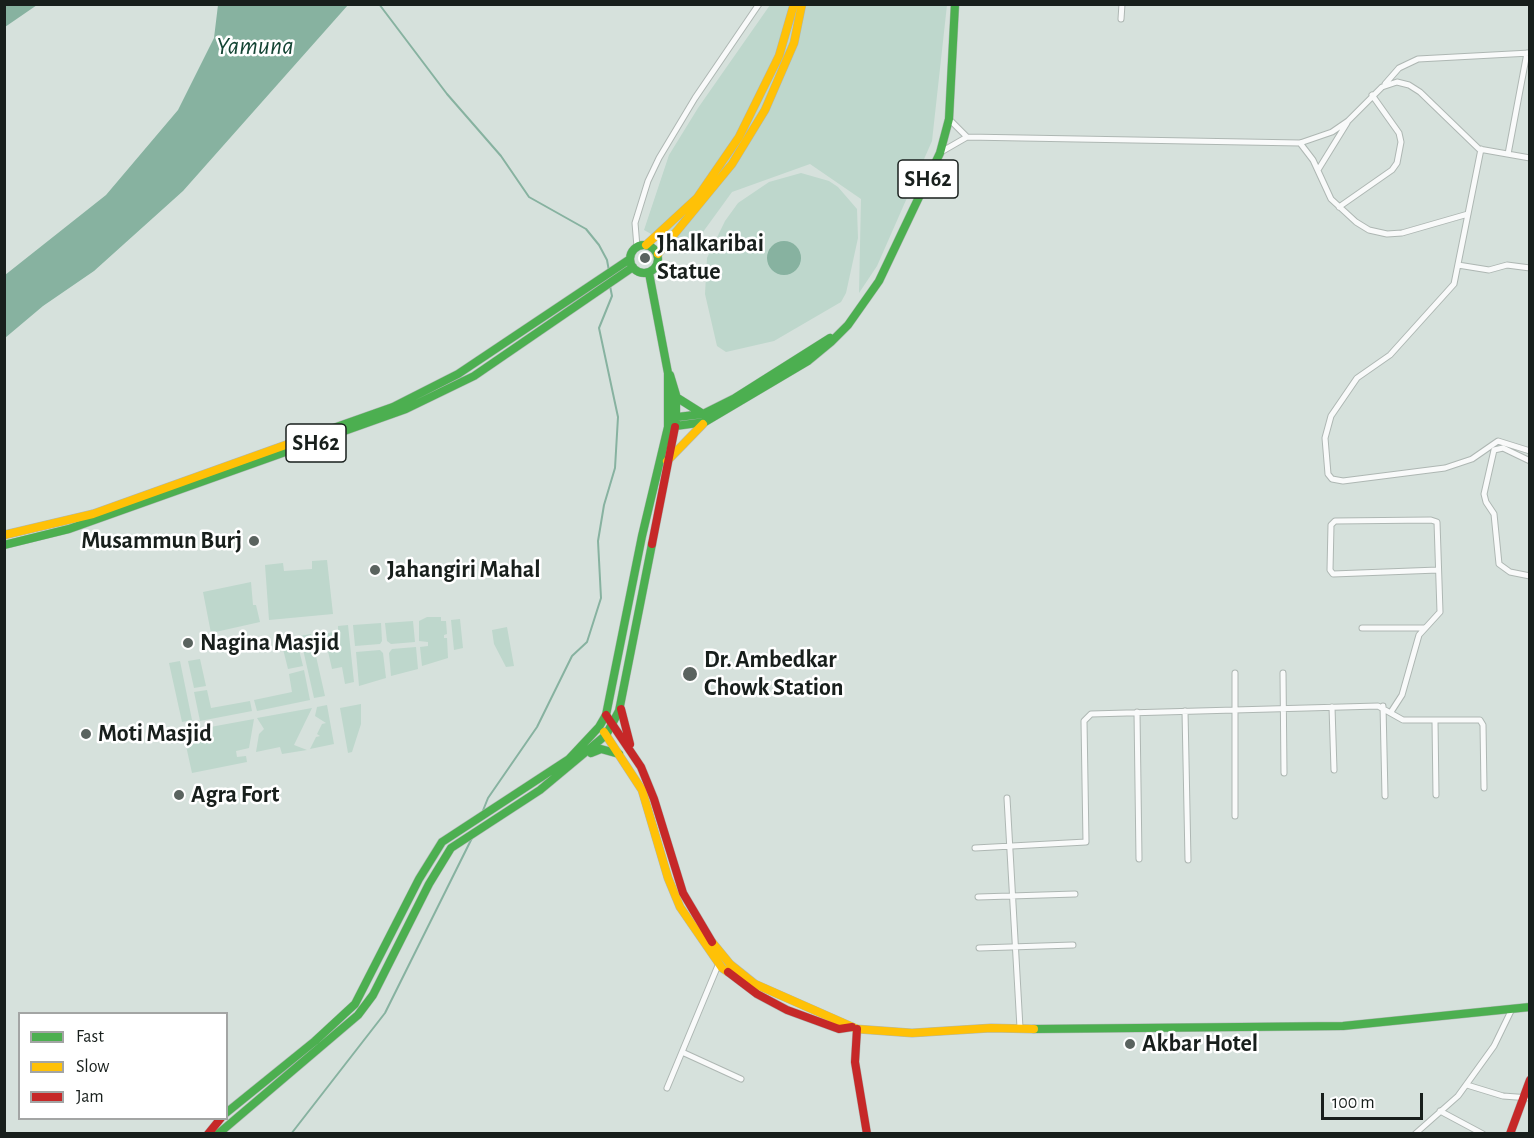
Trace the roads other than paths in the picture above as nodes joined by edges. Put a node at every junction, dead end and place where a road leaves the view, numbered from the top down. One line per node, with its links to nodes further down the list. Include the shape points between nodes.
1 (759, 4): 22 (street, via 694,98 659,158 635,224)
2 (794, 4): 21 (main road, via 779,56 739,137 697,198)
3 (802, 4): 23 (main road, via 787,63 765,110 726,172)
4 (955, 4): 10 (main road, SH62)
5 (1122, 4): 6 (street)
6 (1121, 19)
7 (1528, 53): 8 (street, via 1410,61); 16 (street)
8 (1382, 87): 9 (street); 14 (street, via 1397,82 1414,88)
9 (1372, 95): 11 (street); 19 (street, via 1399,133 1397,163)
10 (949, 119): 12 (street); 15 (main road, SH62)
11 (1348, 121): 13 (street, via 1332,132); 18 (street)
12 (966, 136): 13 (street); 15 (street)
13 (1300, 144): 18 (street)
14 (1480, 149): 16 (street); 20 (street)
15 (940, 153): 31 (main road, SH62, via 879,281 840,333)
16 (1508, 154): 17 (street)
17 (1530, 158)
18 (1318, 170): 19 (street, via 1325,190)
19 (1339, 207): 20 (street, via 1363,227 1387,234 1414,231)
20 (1468, 214): 25 (street)
21 (646, 245): 22 (main road); 23 (main road)
22 (637, 247): 24 (main road)
23 (658, 254): 28 (main road, via 656,267)
24 (630, 259): 26 (main road); 36 (main road, SH62, via 458,374 393,407 93,514)
25 (1458, 266): 27 (street, via 1489,270 1507,266); 33 (street, via 1450,290 1390,355 1358,378 1330,416 1325,438 1328,474 1343,481 1444,468 1472,459 1498,441)
26 (633, 267): 28 (main road, via 640,273); 37 (main road, SH62, via 474,376 406,409 69,529)
27 (1530, 268)
28 (649, 273): 29 (main road)
29 (668, 373): 30 (main road); 32 (main road)
30 (676, 397): 31 (main road); 32 (main road)
31 (704, 418): 32 (main road, SH62); 35 (main road)
32 (672, 423): 35 (main road); 52 (main road, via 642,536)
33 (1530, 451)
34 (1530, 460): 39 (street, via 1503,448 1494,450 1484,494 1495,518 1499,564 1510,572)
35 (668, 461): 44 (main road)
36 (4, 536)
37 (4, 545)
38 (1438, 570): 38 (street, via 1435,520 1335,521 1331,525 1333,574); 41 (street, via 1440,612)
39 (1530, 576)
40 (1362, 628): 41 (street)
41 (1424, 628): 51 (street, via 1402,695)
42 (1235, 673): 48 (street)
43 (1283, 673): 47 (street)
44 (620, 705): 54 (main road); 59 (main road)
45 (1383, 706): 46 (street); 51 (street); 65 (street)
46 (1332, 707): 47 (street); 60 (street)
47 (1283, 708): 48 (street); 61 (street)
48 (1235, 709): 49 (street); 69 (street)
49 (1185, 711): 50 (street); 74 (street)
50 (1137, 712): 71 (street, via 1085,717 1086,842); 73 (street)
51 (1391, 712): 53 (street, via 1403,720)
52 (606, 715): 54 (main road); 55 (main road)
53 (1435, 721): 62 (street, via 1483,722); 64 (street)
54 (614, 724): 56 (main road); 59 (main road)
55 (599, 727): 56 (main road); 63 (main road, via 569,759)
56 (606, 735): 57 (main road); 58 (main road)
57 (587, 754): 58 (main road, via 601,749); 67 (main road)
58 (621, 754): 83 (main road, via 642,790 672,890)
59 (634, 757): 88 (main road, via 654,799 683,893 715,948 755,984)
60 (1334, 770)
61 (1284, 773)
62 (1485, 788)
63 (520, 791): 67 (main road); 68 (main road)
64 (1436, 795)
65 (1385, 796)
66 (1007, 798): 71 (street)
67 (525, 799): 68 (main road)
68 (491, 815): 70 (main road)
69 (1235, 816)
70 (461, 834): 75 (main road, via 442,842); 76 (main road)
71 (1010, 847): 72 (street); 78 (street)
72 (975, 848)
73 (1139, 859)
74 (1188, 860)
75 (419, 879): 76 (main road); 84 (main road)
76 (429, 884): 86 (main road)
77 (1075, 894): 78 (street)
78 (1012, 896): 79 (street); 81 (street)
79 (978, 897)
80 (1073, 945): 81 (street)
81 (1015, 947): 82 (street); 89 (street)
82 (979, 948)
83 (718, 963): 88 (main road, via 733,978 787,1010 839,1029); 90 (street)
84 (355, 1004): 86 (main road); 96 (main road)
85 (1530, 1007): 87 (main road)
86 (362, 1011): 100 (main road)
87 (1511, 1011): 89 (main road, via 1343,1026); 93 (street, via 1494,1046)
88 (854, 1028): 89 (main road, via 912,1033); 101 (main road, via 855,1062)
89 (1020, 1028)
90 (682, 1052): 91 (street); 94 (street)
91 (741, 1079)
92 (1530, 1080): 95 (main road)
93 (1467, 1085): 95 (street, via 1503,1096); 97 (street)
94 (667, 1088)
95 (1527, 1098): 104 (main road)
96 (228, 1111)
97 (1440, 1111): 102 (street); 103 (street)
98 (220, 1120): 99 (main road)
99 (208, 1134)
100 (218, 1134)
101 (867, 1134)
102 (1415, 1134)
103 (1484, 1134)
104 (1510, 1134)

